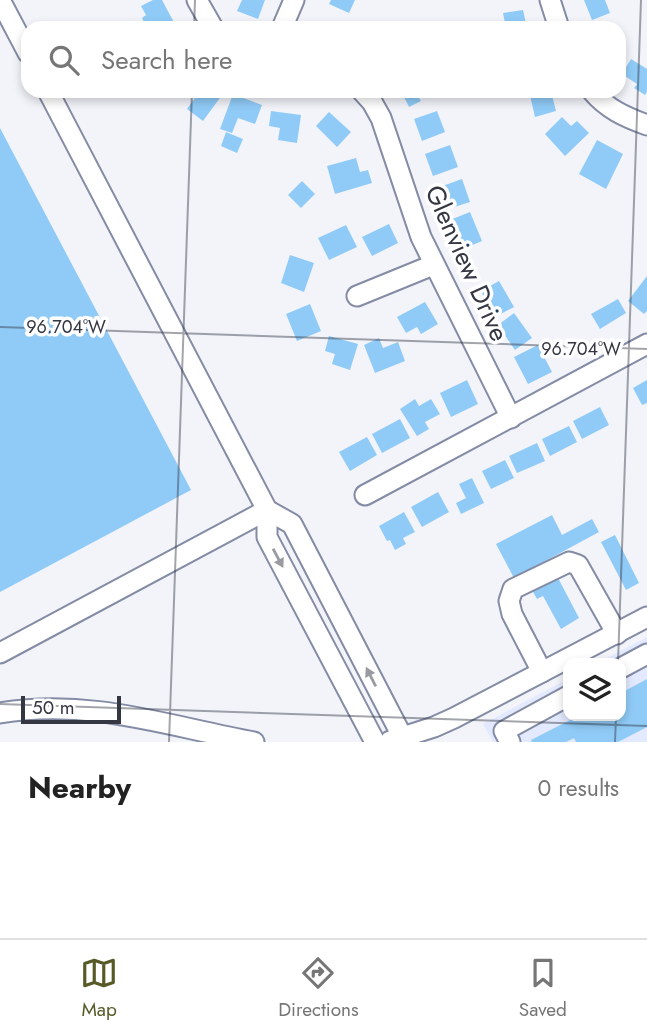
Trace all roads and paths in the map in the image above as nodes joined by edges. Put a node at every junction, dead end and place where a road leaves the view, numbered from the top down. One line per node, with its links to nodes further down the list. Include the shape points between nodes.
1 (0, 0): 8 (street)
2 (197, 0): 5 (street)
3 (294, 0): 6 (street)
4 (550, 0): 7 (street)
5 (209, 21)
6 (285, 21)
7 (557, 21)
8 (21, 40)
9 (52, 98): 18 (street)
10 (368, 98): 13 (street, Glenview Drive, via 382,118)
11 (598, 98): 12 (street, via 615,112)
12 (647, 125)
13 (433, 265): 14 (street); 16 (street, Glenview Drive)
14 (357, 296)
15 (647, 344): 16 (street)
16 (511, 418): 17 (street)
17 (365, 495)
18 (267, 510): 21 (street); 27 (street, one-way to 18, via 292,524); 29 (street, one-way to 29, via 267,537)
19 (647, 617): 20 (street)
20 (617, 634): 24 (street); 24 (street, via 578,565 569,562 513,589 509,601 512,614)
21 (0, 653)
22 (647, 654): 23 (street)
23 (626, 665)
24 (542, 672): 27 (street, via 454,718)
25 (563, 699): 30 (street, via 504,731)
26 (0, 713): 28 (street, via 35,708 103,711)
27 (395, 740)
28 (254, 742)
29 (375, 742)
30 (510, 742)

